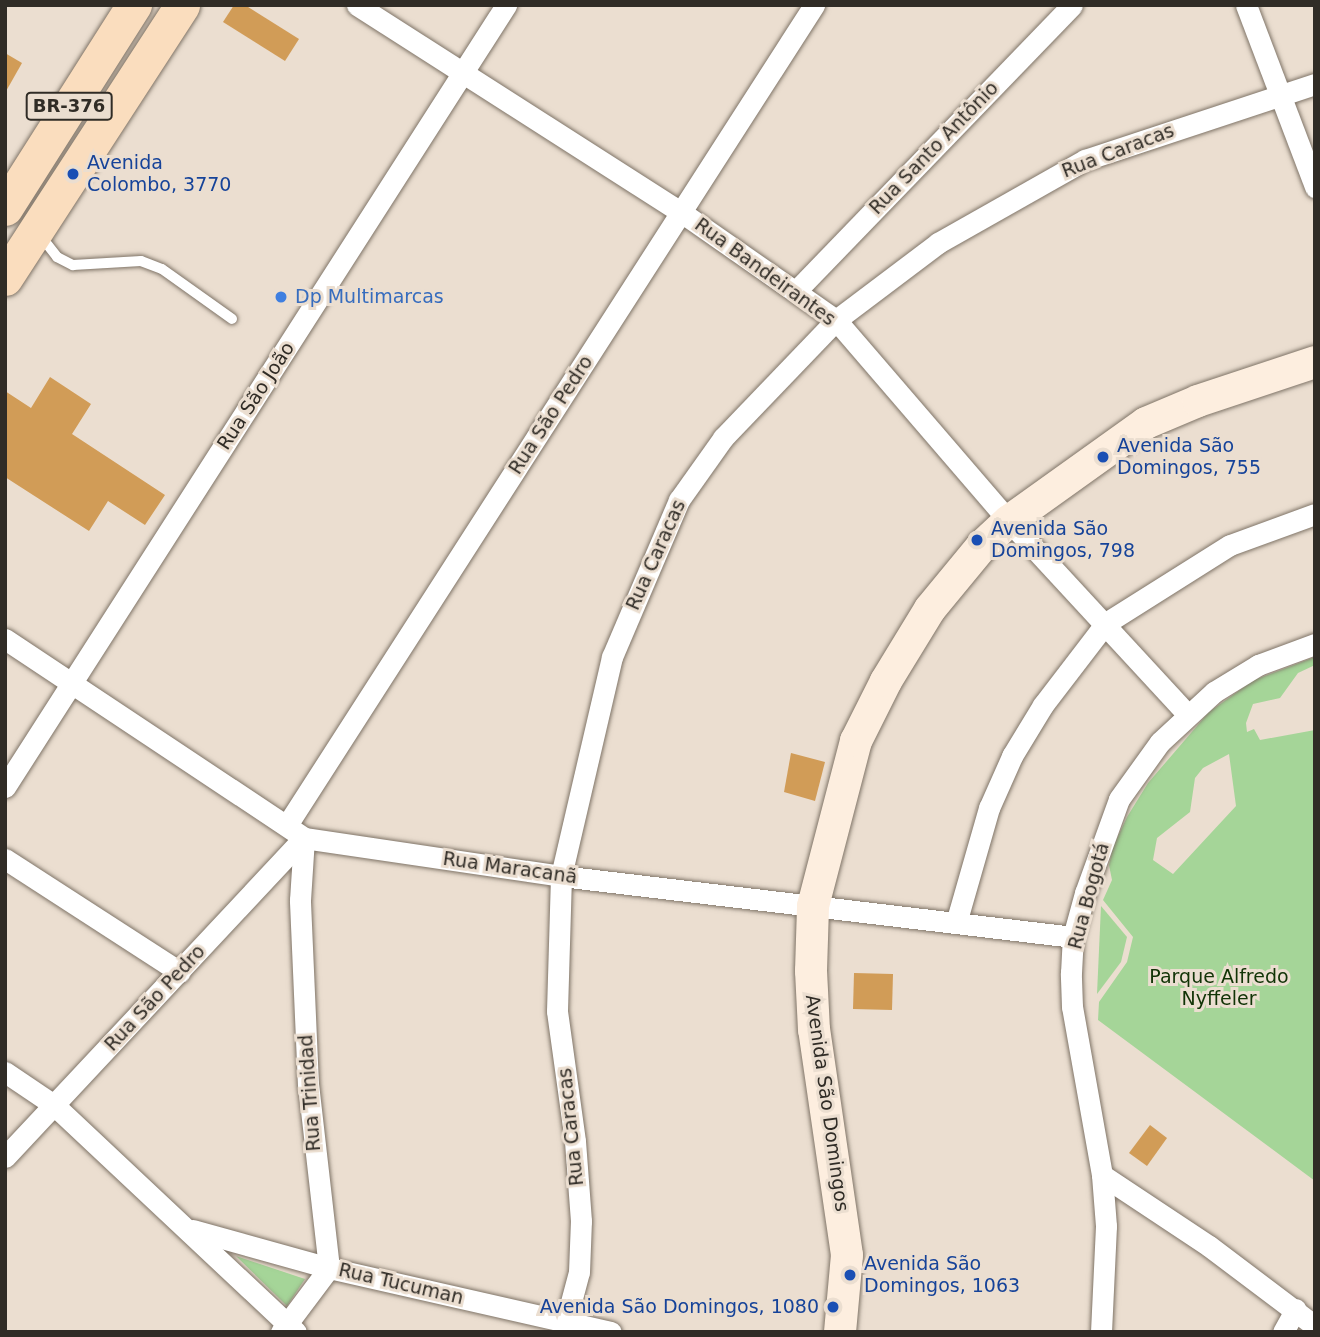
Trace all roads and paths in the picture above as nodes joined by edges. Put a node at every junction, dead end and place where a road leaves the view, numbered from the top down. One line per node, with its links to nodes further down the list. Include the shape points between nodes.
1 (134, 5): 11 (main road, BR-376)
2 (182, 5): 15 (main road, BR-376)
3 (357, 5): 8 (street, Rua Bandeirantes)
4 (506, 5): 8 (street, Rua São João)
5 (814, 5): 14 (street, Rua São Pedro)
6 (1072, 5): 17 (street, Rua Santo Antônio)
7 (1246, 5): 10 (street)
8 (462, 75): 14 (street, Rua Bandeirantes); 26 (street, Rua São João)
9 (1315, 84): 10 (street, Rua Caracas)
10 (1283, 97): 12 (street); 19 (street, Rua Caracas, via 1166,130 1085,160 938,243)
11 (35, 161): 13 (main road, BR-376); 15 (main road, via 30,203)
12 (1315, 187)
13 (5, 208)
14 (681, 212): 17 (street, Rua Bandeirantes); 29 (street, Rua São Pedro)
15 (36, 230): 16 (main road, BR-376); 18 (lane, via 57,257 73,265 141,261 162,269)
16 (5, 278)
17 (796, 291): 19 (street, Rua Bandeirantes)
18 (232, 318)
19 (836, 320): 22 (street, Rua Bandeirantes); 31 (street, Rua Caracas, via 723,438 679,500 612,657)
20 (1315, 362): 22 (street, Avenida São Domingos, via 1146,423)
21 (1315, 514): 23 (street, via 1230,545)
22 (1009, 521): 23 (street, Rua Bandeirantes); 34 (street, Avenida São Domingos, via 930,610 886,681 856,741)
23 (1106, 623): 27 (street, Rua Bandeirantes); 35 (street, via 1043,705 1012,756 989,808)
24 (5, 639): 26 (street, Rua Maracanã)
25 (1315, 645): 27 (street, Rua Bogotá, via 1258,665)
26 (71, 684): 28 (street, Rua São João); 29 (street, Rua Maracanã)
27 (1187, 714): 36 (street, Rua Bogotá, via 1139,766 1119,799)
28 (5, 787)
29 (295, 832): 31 (street, Rua Maracanã); 32 (street, Rua São Pedro); 33 (street, Rua Trinidad)
30 (5, 859): 37 (street)
31 (561, 876): 34 (street, Rua Maracanã); 46 (street, Rua Caracas, via 557,1011 581,1222 579,1272)
32 (266, 879): 33 (street, via 285,886); 37 (street, Rua São Pedro)
33 (300, 900): 43 (street, Rua Trinidad, via 308,1085)
34 (813, 906): 35 (street, Rua Maracanã); 49 (street, Avenida São Domingos, via 814,1030 847,1255)
35 (956, 923): 36 (street, Rua Maracanã)
36 (1073, 937): 41 (street, Rua Bogotá, via 1072,1007)
37 (180, 972): 39 (street, Rua São Pedro)
38 (5, 1072): 39 (street)
39 (54, 1105): 40 (street, Rua São Pedro); 42 (street)
40 (5, 1157)
41 (1102, 1175): 44 (street); 50 (street, Rua Bogotá, via 1106,1226)
42 (193, 1230): 43 (street, Rua Tucuman); 47 (street)
43 (329, 1268): 46 (street, Rua Tucuman); 47 (street)
44 (1296, 1309): 45 (street); 51 (street)
45 (1315, 1326)
46 (565, 1327): 48 (street, Rua Tucuman)
47 (288, 1329)
48 (611, 1332)
49 (840, 1332)
50 (1101, 1332)
51 (1283, 1332)

